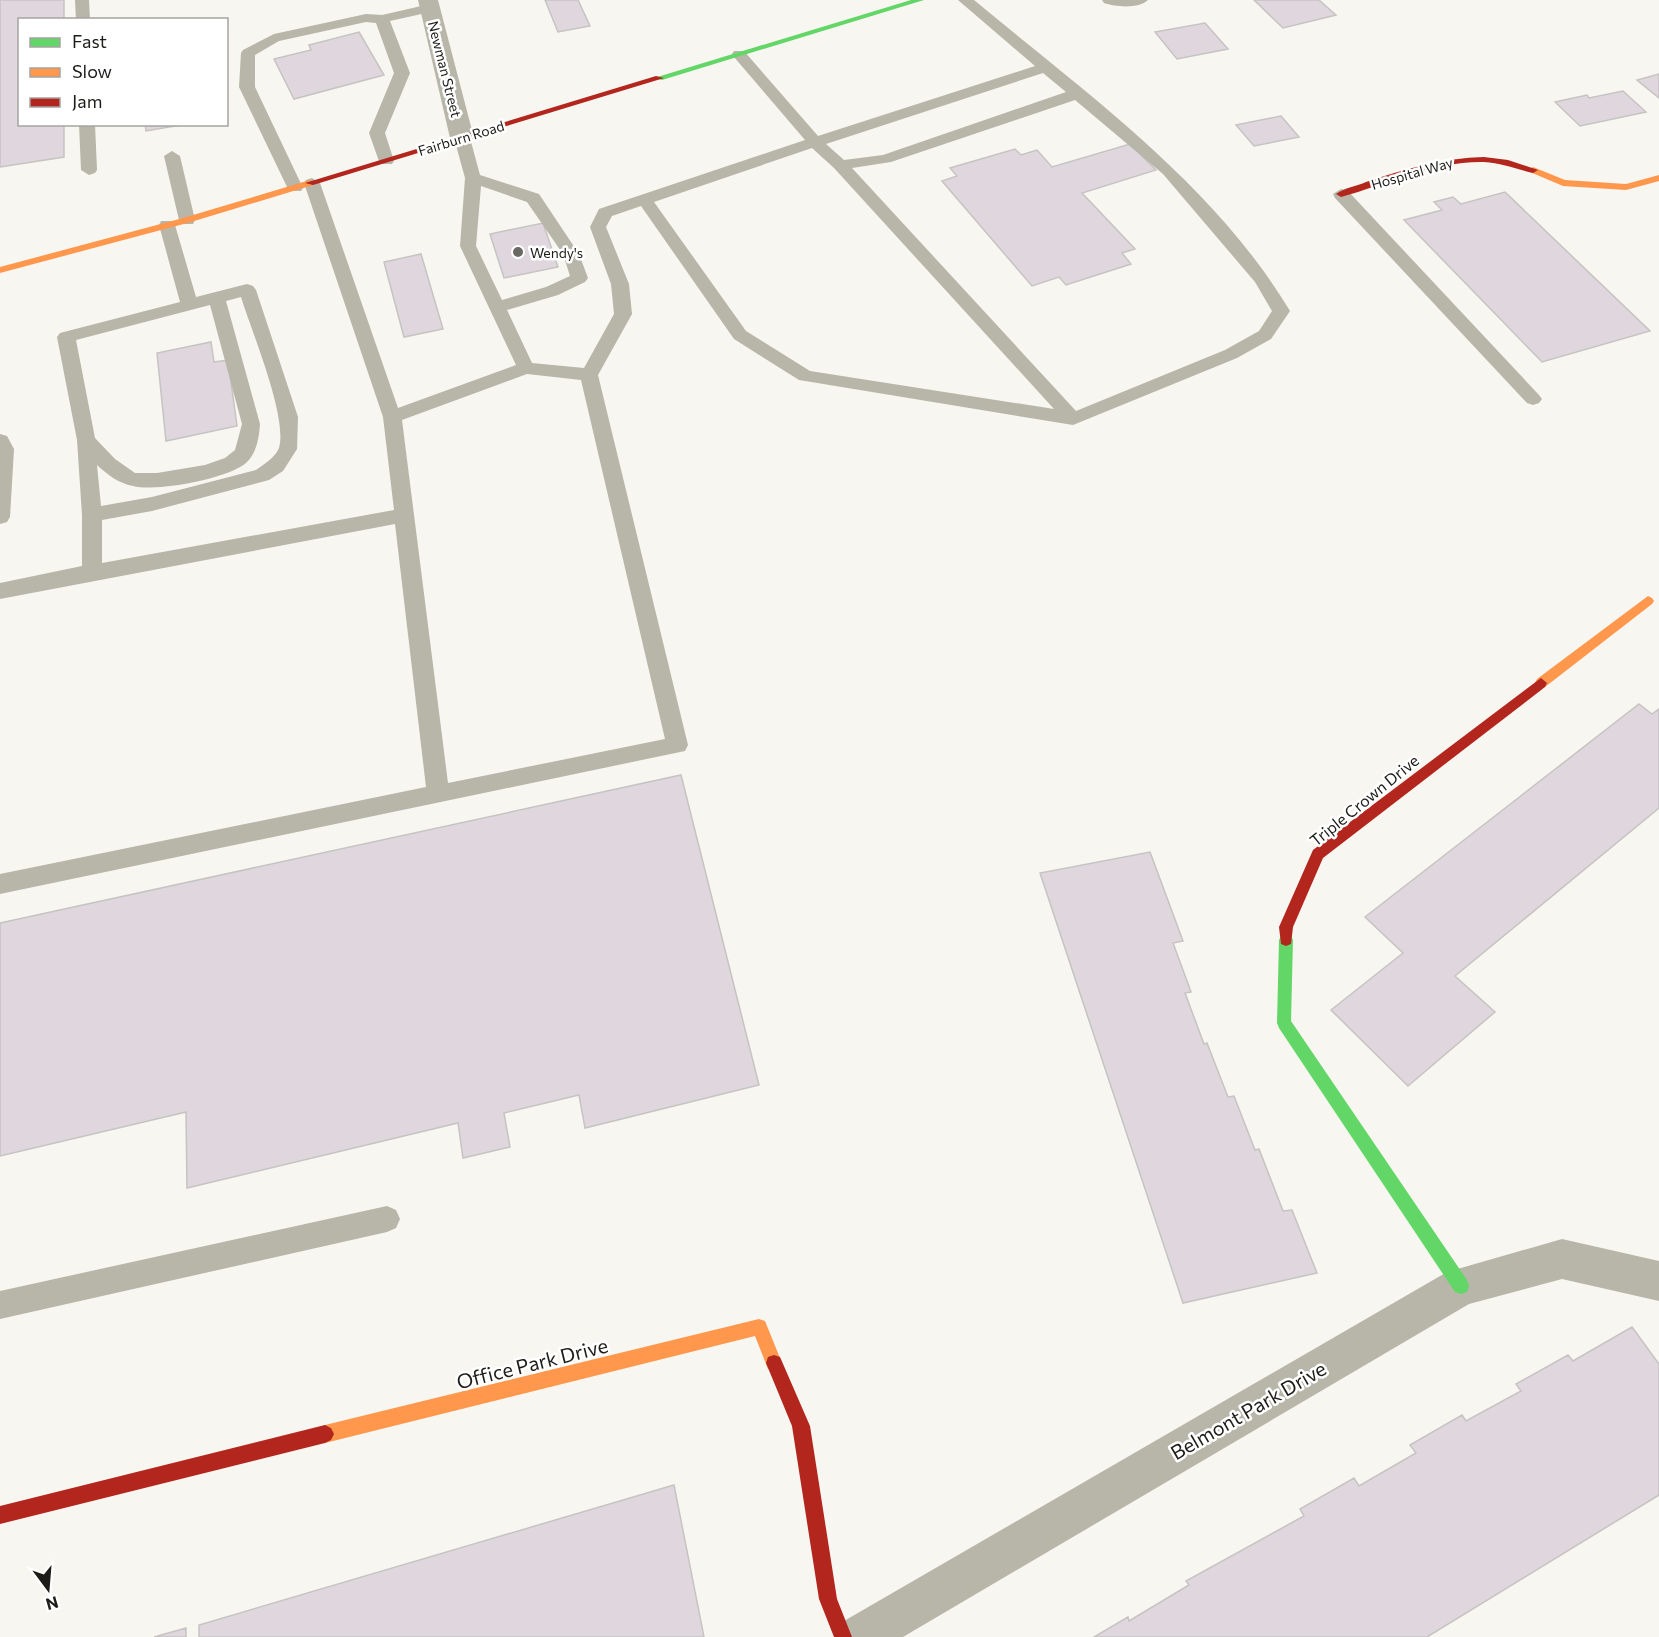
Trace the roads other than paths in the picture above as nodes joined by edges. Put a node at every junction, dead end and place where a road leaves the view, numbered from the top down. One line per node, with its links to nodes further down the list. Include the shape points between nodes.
1 (82, 0): 7 (lane)
2 (920, 0): 9 (street, Fairburn Road)
3 (965, 0): 10 (lane)
4 (1109, 0): 5 (lane)
5 (1141, 0)
6 (429, 4): 8 (lane); 13 (street, Newman Street)
7 (83, 18)
8 (382, 19): 16 (lane, via 402,73 376,133); 22 (lane, via 366,18 274,38 248,53 248,87)
9 (739, 54): 13 (street, Fairburn Road); 14 (lane)
10 (1044, 68): 11 (lane); 14 (lane)
11 (1076, 94): 17 (lane, via 885,159); 35 (lane, via 1169,171 1262,279 1281,311 1264,335 1231,354)
12 (87, 126): 18 (lane)
13 (462, 138): 16 (street, Fairburn Road); 19 (lane)
14 (815, 142): 17 (lane); 24 (lane)
15 (172, 156): 25 (lane)
16 (386, 161): 21 (street, Fairburn Road)
17 (840, 165): 35 (lane)
18 (89, 170)
19 (473, 178): 30 (lane, via 468,246); 30 (lane, via 533,198 571,254 579,278)
20 (1659, 178): 23 (street, Hospital Way, via 1626,187 1563,183 1513,162 1480,158 1448,160)
21 (312, 183): 22 (street, Fairburn Road); 34 (lane)
22 (295, 188): 25 (street, Fairburn Road)
23 (1341, 194): 33 (lane)
24 (644, 200): 32 (lane, via 605,213 598,227 621,284 623,314); 35 (lane, via 740,335 805,376)
25 (188, 220): 26 (street, Fairburn Road)
26 (167, 225): 27 (street, Fairburn Road); 29 (lane)
27 (0, 270)
28 (217, 299): 29 (lane); 36 (lane, via 251,424 250,441 238,459 188,475 134,480 112,467); 39 (lane, via 247,290 289,417 288,449 276,466 262,475 152,504)
29 (190, 305): 36 (lane, via 66,337)
30 (497, 308): 31 (lane)
31 (526, 368): 32 (lane); 34 (lane)
32 (589, 375): 44 (lane, via 677,745)
33 (1533, 399)
34 (392, 417): 38 (lane)
35 (1073, 419)
36 (86, 440): 39 (lane)
37 (0, 441): 40 (lane, via 5,449)
38 (404, 514): 41 (lane); 44 (lane)
39 (92, 515): 41 (lane)
40 (0, 517)
41 (92, 572): 42 (lane)
42 (0, 591)
43 (1648, 600): 48 (street, Triple Crown Drive, via 1318,854 1286,927 1284,1023)
44 (438, 794): 45 (lane)
45 (0, 884)
46 (387, 1219): 49 (lane)
47 (1659, 1281): 48 (street, Belmont Park Drive, via 1562,1259)
48 (1461, 1286): 52 (street, Belmont Park Drive)
49 (0, 1305)
50 (0, 1515): 51 (street, Office Park Drive, via 759,1327 801,1426 828,1599)
51 (843, 1637)
52 (860, 1637)

